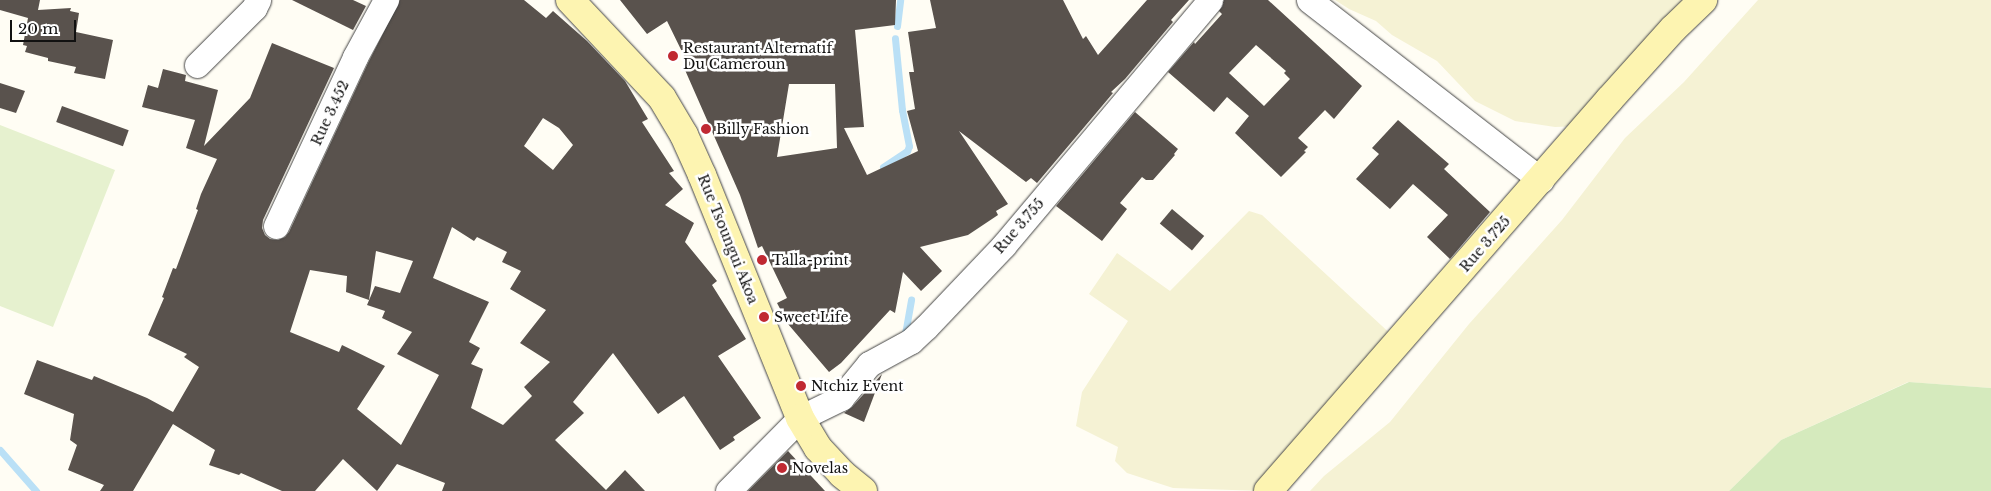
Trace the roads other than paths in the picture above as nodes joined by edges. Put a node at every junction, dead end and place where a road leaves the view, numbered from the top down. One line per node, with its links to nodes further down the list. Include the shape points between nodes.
1 (258, 0): 7 (street, via 254,8)
2 (386, 0): 9 (street, Rue 3.452, via 355,57)
3 (570, 0): 10 (street, Rue Tsoungui Akoa, via 662,98 684,135)
4 (1210, 0): 10 (street, Rue 3.755, via 1004,245 926,327 911,341 869,364 841,398)
5 (1309, 0): 8 (street)
6 (1703, 0): 8 (street, Rue 3.725, via 1673,29)
7 (197, 65)
8 (1541, 180): 13 (street, Rue 3.725)
9 (276, 226)
10 (800, 418): 11 (street, Rue 3.755); 12 (street, Rue Tsoungui Akoa, via 818,448)
11 (728, 491)
12 (863, 491)
13 (1268, 491)

